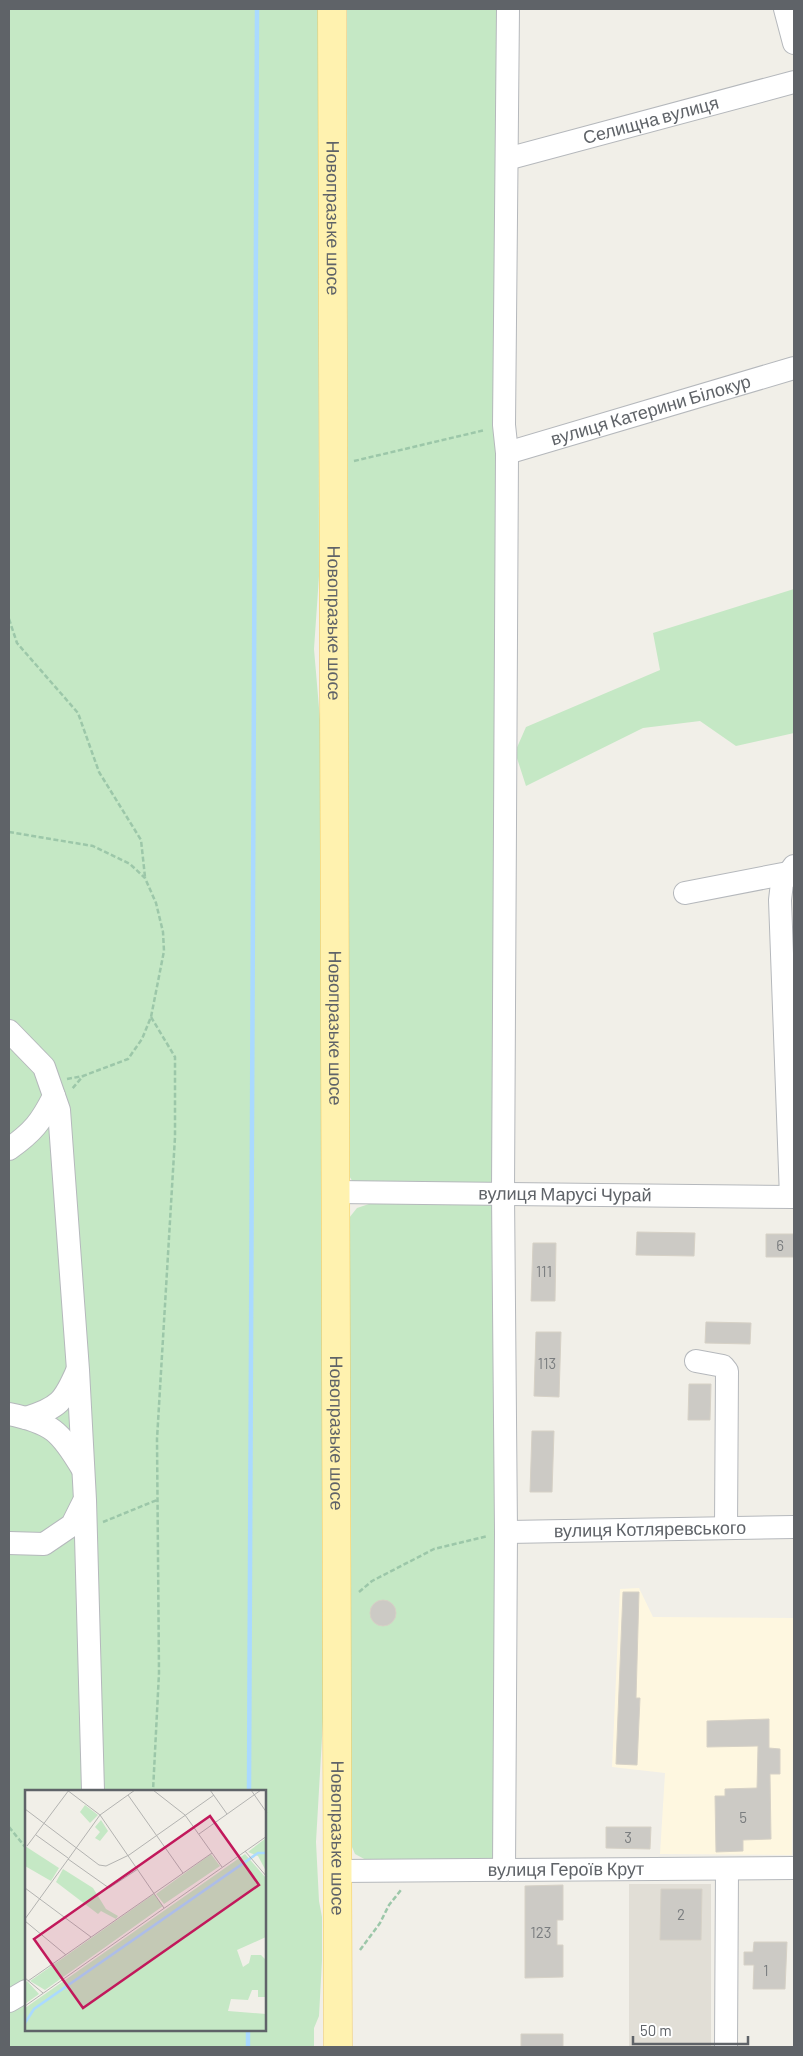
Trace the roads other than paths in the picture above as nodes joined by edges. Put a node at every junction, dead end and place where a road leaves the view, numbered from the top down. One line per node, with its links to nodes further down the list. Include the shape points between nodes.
1 (332, 9): 14 (main road, Новопразьке шосе)
2 (508, 9): 6 (street)
3 (785, 9): 4 (street)
4 (794, 43)
5 (794, 82): 6 (street, Селищна вулиця)
6 (507, 158): 8 (street, via 504,425)
7 (794, 368): 8 (street, вулиця Катерини Білокур)
8 (507, 453): 15 (street)
9 (791, 870): 10 (street); 16 (street, via 782,882 780,900)
10 (685, 892)
11 (9, 1031): 12 (street, via 44,1067)
12 (56, 1103): 13 (street, via 26,1137); 18 (street)
13 (9, 1149)
14 (336, 1192): 15 (street, вулиця Марусі Чурай); 28 (main road, Новопразьке шосе)
15 (503, 1193): 16 (street, вулиця Марусі Чурай); 24 (street)
16 (792, 1197)
17 (696, 1361): 23 (street, via 722,1366 727,1372)
18 (78, 1370): 19 (street, via 62,1401 46,1412); 20 (street)
19 (18, 1416): 20 (street, via 50,1426 68,1445)
20 (83, 1470): 21 (street)
21 (85, 1500): 25 (street, via 72,1526 44,1544); 26 (street)
22 (794, 1527): 23 (street, вулиця Котляревського)
23 (726, 1528): 24 (street, вулиця Котляревського)
24 (506, 1532): 29 (street)
25 (9, 1543)
26 (92, 1790)
27 (794, 1868): 30 (street, вулиця Героїв Крут)
28 (338, 1870): 29 (street, вулиця Героїв Крут); 33 (main road, Новопразьке шосе)
29 (504, 1870): 30 (street, вулиця Героїв Крут)
30 (726, 1870): 34 (street)
31 (25, 1992): 32 (street)
32 (9, 2001)
33 (338, 2047)
34 (726, 2047)

